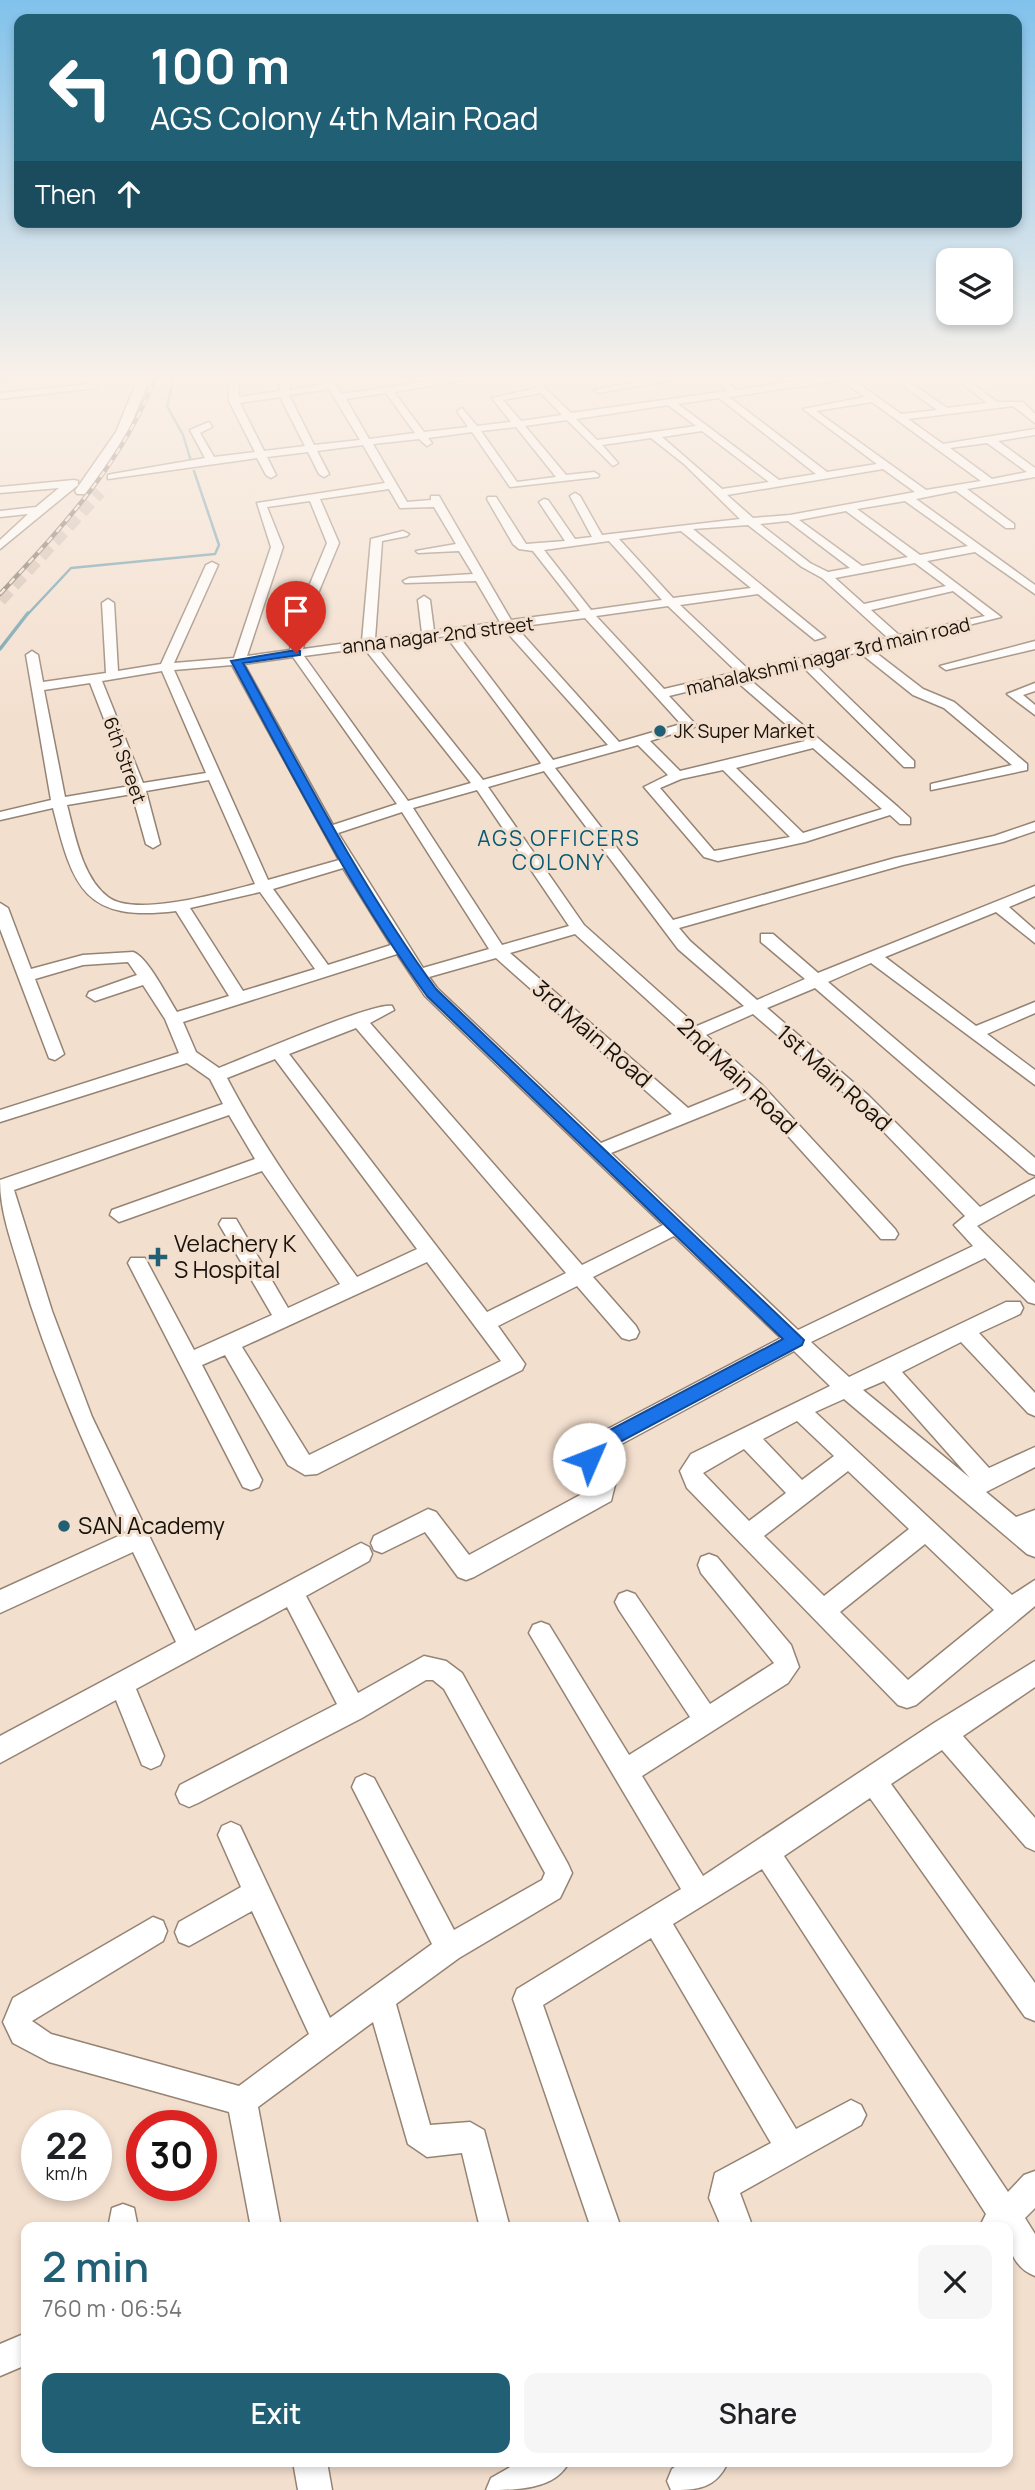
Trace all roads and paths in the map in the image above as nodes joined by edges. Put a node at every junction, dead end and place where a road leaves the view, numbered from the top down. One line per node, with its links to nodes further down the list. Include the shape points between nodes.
1 (58, 494): 13 (street)
2 (342, 494): 10 (street)
3 (398, 494): 25 (street, via 404,506 436,501)
4 (720, 494): 17 (street)
5 (929, 494): 7 (street)
6 (966, 494): 18 (street)
7 (925, 495): 9 (street)
8 (575, 496): 22 (street)
9 (908, 498): 14 (street); 27 (street)
10 (316, 499): 51 (street, via 333,543 303,615); 54 (street, via 261,505 276,547)
11 (492, 499): 26 (street, via 517,542)
12 (544, 502): 23 (street)
13 (43, 508): 15 (street); 24 (street, via 26,518)
14 (849, 508): 16 (street); 29 (street)
15 (0, 514)
16 (790, 518): 17 (street); 31 (street)
17 (754, 523): 19 (street); 32 (street)
18 (1010, 526)
19 (683, 527): 21 (street); 36 (street)
20 (403, 534): 48 (street, via 377,539)
21 (612, 538): 22 (street); 39 (street)
22 (599, 539): 23 (street)
23 (573, 544): 26 (street)
24 (0, 546)
25 (461, 547): 28 (street); 33 (street)
26 (536, 548): 42 (street)
27 (977, 548): 29 (street); 37 (street)
28 (422, 551)
29 (917, 559): 31 (street); 35 (street)
30 (212, 565): 56 (street)
31 (859, 569): 32 (street)
32 (826, 576): 41 (street)
33 (479, 577): 34 (street); 43 (street)
34 (409, 581)
35 (956, 587): 41 (street); 47 (street, mahalakshmi nagar 3rd main road, via 995,617)
36 (761, 590): 39 (street, anna nagar 2nd street); 46 (street)
37 (1035, 590)
38 (424, 600): 45 (street)
39 (669, 601): 42 (street, anna nagar 2nd street); 58 (street)
40 (108, 603): 57 (street)
41 (863, 608): 47 (street)
42 (589, 615): 43 (street, anna nagar 2nd street); 62 (street)
43 (508, 626): 44 (street, anna nagar 2nd street); 66 (street)
44 (450, 633): 45 (street, anna nagar 2nd street); 67 (street, 1st Main Road)
45 (428, 636): 48 (street, anna nagar 2nd street)
46 (819, 637)
47 (896, 639): 50 (street, mahalakshmi nagar 3rd main road)
48 (368, 644): 51 (street, anna nagar 2nd street); 74 (street, 2nd Main Road)
49 (1035, 645): 55 (street)
50 (863, 649): 53 (street, mahalakshmi nagar 3rd main road); 70 (street, via 918,692 949,705)
51 (296, 653): 54 (street, anna nagar 2nd street); 78 (street, 3rd Main Road)
52 (32, 655): 60 (street)
53 (803, 660): 58 (street, mahalakshmi nagar 3rd main road); 68 (street)
54 (237, 661): 56 (street, anna nagar 2nd street); 83 (street)
55 (946, 666)
56 (166, 667): 57 (street, anna nagar 2nd street); 71 (street)
57 (112, 674): 59 (street, anna nagar 2nd street)
58 (743, 676): 62 (street, mahalakshmi nagar 3rd main road); 65 (street)
59 (94, 678): 60 (street, anna nagar 2nd street); 76 (street, 6th Street)
60 (38, 687): 77 (street)
61 (1035, 687): 63 (street, via 1013,694)
62 (660, 694): 64 (street, via 690,726)
63 (1035, 711)
64 (640, 739): 66 (street); 72 (street)
65 (815, 743): 69 (street); 79 (street)
66 (615, 746): 67 (street)
67 (548, 764): 74 (street); 92 (street, 1st Main Road)
68 (909, 764)
69 (726, 766): 72 (street); 84 (street)
70 (1028, 766): 73 (street); 75 (street)
71 (216, 775): 76 (street); 87 (street)
72 (677, 776): 84 (street, via 653,784 652,791 709,854 727,857)
73 (1035, 779)
74 (480, 785): 78 (street); 93 (street, 2nd Main Road)
75 (936, 787)
76 (138, 789): 77 (street); 85 (street, 6th Street)
77 (59, 802): 80 (street); 90 (street, via 80,873 103,902 136,911)
78 (405, 806): 83 (street); 97 (street, 3rd Main Road)
79 (893, 810): 81 (street); 84 (street)
80 (0, 816)
81 (905, 821)
82 (1035, 826): 92 (street)
83 (329, 831): 86 (street)
84 (800, 839)
85 (153, 844)
86 (348, 862): 87 (street); 96 (street)
87 (262, 884): 90 (street); 99 (street)
88 (1035, 891): 89 (street)
89 (998, 906): 95 (street); 98 (street)
90 (182, 908): 105 (street)
91 (0, 911): 101 (street)
92 (670, 926): 107 (street, 1st Main Road, via 684,945)
93 (578, 928): 97 (street); 111 (street, 2nd Main Road)
94 (767, 938): 103 (street)
95 (1035, 938)
96 (399, 948): 99 (street); 100 (street)
97 (499, 953): 100 (street); 121 (street, 3rd Main Road)
98 (873, 956): 103 (street); 112 (street)
99 (324, 970): 105 (street)
100 (419, 975): 122 (street, via 431,992)
101 (26, 976): 102 (street, via 83,960 123,955 133,957); 114 (street)
102 (148, 977): 104 (street); 109 (street)
103 (816, 980): 107 (street); 124 (street)
104 (95, 996)
105 (239, 998): 109 (street)
106 (1035, 1007): 112 (street)
107 (755, 1008): 111 (street); 128 (street, 1st Main Road, via 863,1100)
108 (386, 1010): 110 (street)
109 (173, 1019): 115 (street)
110 (358, 1020): 113 (street); 135 (street)
111 (695, 1033): 118 (street, 2nd Main Road)
112 (975, 1033): 116 (street)
113 (278, 1051): 117 (street); 132 (street)
114 (55, 1054)
115 (189, 1056): 117 (street); 120 (street)
116 (1033, 1074)
117 (217, 1075): 119 (street)
118 (755, 1088): 121 (street); 131 (street, 2nd Main Road)
119 (233, 1107): 123 (street); 126 (street)
120 (0, 1116)
121 (685, 1116): 122 (street)
122 (598, 1151): 130 (street)
123 (267, 1162): 127 (street); 136 (street)
124 (1035, 1168)
125 (1035, 1185): 128 (street)
126 (2, 1186): 159 (street, via 81,1416)
127 (119, 1215)
128 (977, 1216): 133 (street, via 964,1225)
129 (229, 1224): 139 (street)
130 (675, 1227): 135 (street); 143 (street)
131 (888, 1234)
132 (430, 1252): 136 (street); 140 (street)
133 (978, 1252): 137 (street); 143 (street)
134 (138, 1263): 145 (street)
135 (580, 1275): 140 (street); 142 (street)
136 (352, 1285): 139 (street)
137 (1035, 1296)
138 (1013, 1308): 141 (street)
139 (283, 1317): 144 (street)
140 (485, 1324): 144 (street, via 515,1364 317,1464 305,1465 296,1458)
141 (964, 1331): 146 (street); 148 (street)
142 (629, 1332)
143 (796, 1340): 147 (street); 162 (street, via 588,1451 605,1481 603,1494 466,1569 428,1520)
144 (229, 1344): 145 (street)
145 (189, 1362): 153 (street)
146 (887, 1370): 147 (street); 154 (street)
147 (845, 1387): 149 (street); 154 (street)
148 (1035, 1407)
149 (799, 1410): 150 (street); 152 (street)
150 (747, 1437): 155 (street); 158 (street, via 699,1461 691,1471 695,1481)
151 (1035, 1456): 154 (street)
152 (848, 1458): 155 (street); 157 (street)
153 (251, 1480)
154 (976, 1485): 156 (street)
155 (801, 1494): 158 (street)
156 (1024, 1524): 160 (street)
157 (926, 1529): 166 (street); 167 (street)
158 (749, 1534): 166 (street)
159 (139, 1538): 164 (street); 169 (street)
160 (1035, 1547)
161 (709, 1565): 173 (street, via 783,1653 787,1667)
162 (291, 1591): 169 (street); 172 (street)
163 (1035, 1591): 167 (street)
164 (0, 1602)
165 (627, 1602): 173 (street)
166 (823, 1611): 167 (street, via 907,1696)
167 (1012, 1611)
168 (541, 1633): 177 (street)
169 (190, 1646): 171 (street)
170 (1035, 1673): 174 (street)
171 (123, 1685): 175 (street); 176 (street)
172 (353, 1709): 180 (street); 189 (street, via 424,1668 444,1672 555,1865 558,1873 551,1889)
173 (706, 1720): 177 (street)
174 (943, 1732): 178 (street); 182 (street)
175 (0, 1750)
176 (151, 1756)
177 (625, 1772): 185 (street)
178 (873, 1780): 183 (street); 191 (street)
179 (365, 1787): 189 (street)
180 (189, 1794)
181 (231, 1835): 184 (street)
182 (1035, 1838)
183 (766, 1852): 185 (street); 201 (street)
184 (257, 1893): 188 (street); 192 (street)
185 (698, 1894): 186 (street)
186 (655, 1919): 195 (street); 199 (street, via 527,1999)
187 (153, 1931): 193 (street, via 23,2008 17,2014 20,2031 49,2048)
188 (189, 1933)
189 (449, 1948): 190 (street)
190 (380, 1998): 192 (street); 198 (street, via 418,2134 427,2142 474,2140)
191 (1035, 2007)
192 (325, 2038): 193 (street)
193 (242, 2101): 197 (street)
194 (851, 2115): 195 (street)
195 (791, 2148): 200 (street, via 726,2184 724,2198)
196 (1035, 2186): 201 (street)
197 (265, 2222)
198 (494, 2222)
199 (604, 2222)
200 (735, 2222)
201 (1000, 2222)
202 (1013, 2236): 203 (street)
203 (1035, 2261)
204 (21, 2351): 205 (street)
205 (0, 2360)
206 (311, 2467): 209 (street)
207 (703, 2467): 208 (street)
208 (684, 2478)
209 (316, 2490)

